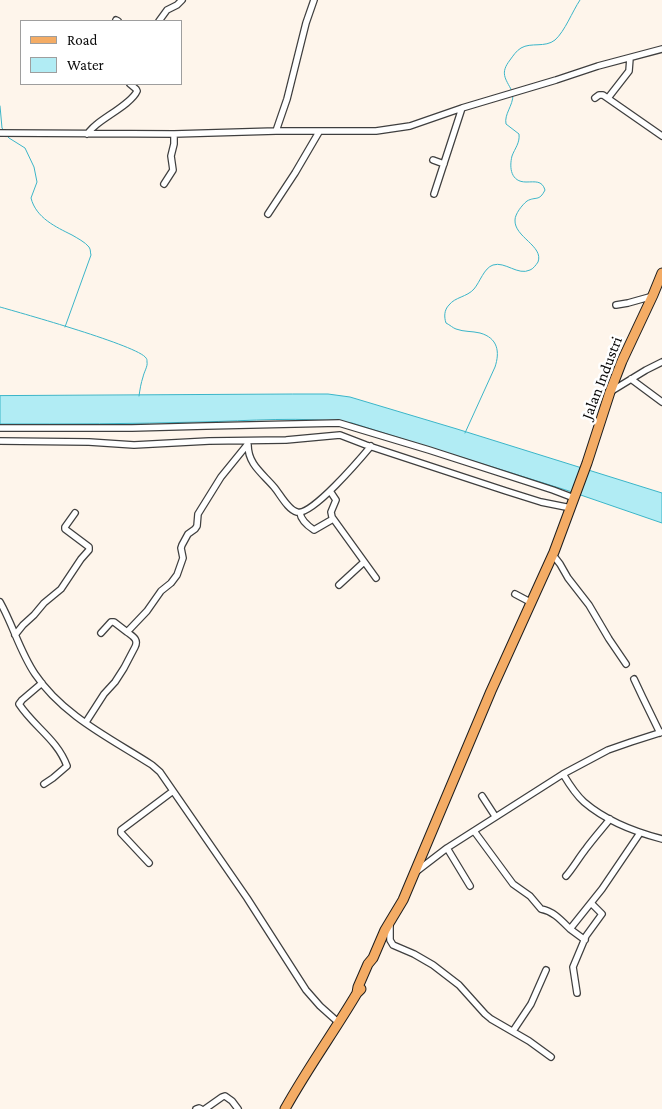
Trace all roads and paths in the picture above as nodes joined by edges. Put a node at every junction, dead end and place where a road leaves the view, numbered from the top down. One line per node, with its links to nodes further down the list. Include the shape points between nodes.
1 (182, 0): 3 (street, via 167,10)
2 (314, 0): 10 (street)
3 (160, 20)
4 (662, 48): 5 (street)
5 (630, 58): 8 (street, via 629,71); 9 (street)
6 (131, 85): 13 (street, via 136,89 135,95)
7 (595, 98): 8 (street, via 602,95)
8 (608, 98): 15 (street)
9 (462, 108): 11 (street, via 402,128); 17 (street)
10 (276, 131): 11 (street); 14 (street)
11 (319, 132): 20 (street)
12 (0, 133): 13 (street)
13 (87, 134): 14 (street)
14 (174, 134): 18 (street, via 172,170)
15 (662, 136)
16 (433, 160): 17 (street)
17 (444, 164): 19 (street)
18 (164, 184)
19 (434, 194)
20 (268, 214)
21 (662, 273): 22 (main road, Jalan Industri)
22 (653, 296): 23 (street); 26 (main road, Jalan Industri)
23 (616, 304)
24 (662, 362): 25 (street)
25 (631, 379): 26 (street); 27 (street)
26 (610, 392): 33 (main road, Jalan Industri)
27 (662, 402)
28 (0, 428): 33 (street, via 340,423)
29 (0, 441): 30 (street, via 134,445 209,441)
30 (248, 443): 31 (street, via 340,435); 35 (street, via 256,468 289,507); 45 (street, via 198,514 197,526 182,545 183,558 177,576)
31 (371, 446): 32 (street); 34 (street, via 532,499)
32 (330, 491): 35 (street, via 307,511); 37 (street, via 336,500 331,512)
33 (574, 497): 34 (main road, Jalan Industri)
34 (571, 508): 38 (main road, Jalan Industri)
35 (300, 513): 37 (street, via 314,530)
36 (76, 514): 47 (street, via 65,529 90,550 61,589)
37 (333, 519): 39 (street)
38 (553, 555): 44 (main road, Jalan Industri); 48 (street)
39 (364, 562): 40 (street); 41 (street)
40 (376, 578)
41 (339, 585)
42 (515, 594): 44 (street)
43 (0, 602): 47 (street)
44 (532, 603): 64 (main road, Jalan Industri)
45 (127, 632): 46 (street, via 111,622); 51 (street, via 137,644)
46 (101, 633)
47 (15, 636): 50 (street)
48 (626, 664)
49 (634, 679): 52 (street)
50 (42, 683): 51 (street, via 60,703); 54 (street, via 19,704 57,746 67,766)
51 (86, 722): 55 (street, via 152,765)
52 (661, 732): 53 (street, via 608,750)
53 (563, 774): 57 (street); 58 (street, via 584,801)
54 (44, 784)
55 (173, 791): 63 (street, via 121,830); 73 (street, via 306,990)
56 (482, 796): 57 (street)
57 (495, 816): 59 (street)
58 (610, 819): 60 (street); 65 (street)
59 (474, 831): 62 (street); 69 (street, via 513,884 530,896 540,909 553,913)
60 (640, 833): 61 (street); 67 (street)
61 (662, 840)
62 (447, 848): 64 (street); 66 (street)
63 (149, 863)
64 (415, 872): 68 (main road, Jalan Industri)
65 (566, 876)
66 (470, 886)
67 (591, 903): 69 (street); 70 (street, via 602,914)
68 (390, 923): 73 (main road, Jalan Industri); 74 (street, via 393,945 438,969 491,1019)
69 (570, 929): 70 (street)
70 (585, 940): 72 (street, via 572,966)
71 (546, 970): 74 (street, via 531,1004)
72 (577, 993)
73 (339, 1023): 80 (main road, Jalan Industri)
74 (514, 1031): 75 (street)
75 (551, 1057)
76 (196, 1109): 77 (street)
77 (201, 1109)
78 (205, 1109): 79 (street, via 225,1096)
79 (238, 1109)
80 (285, 1109)

